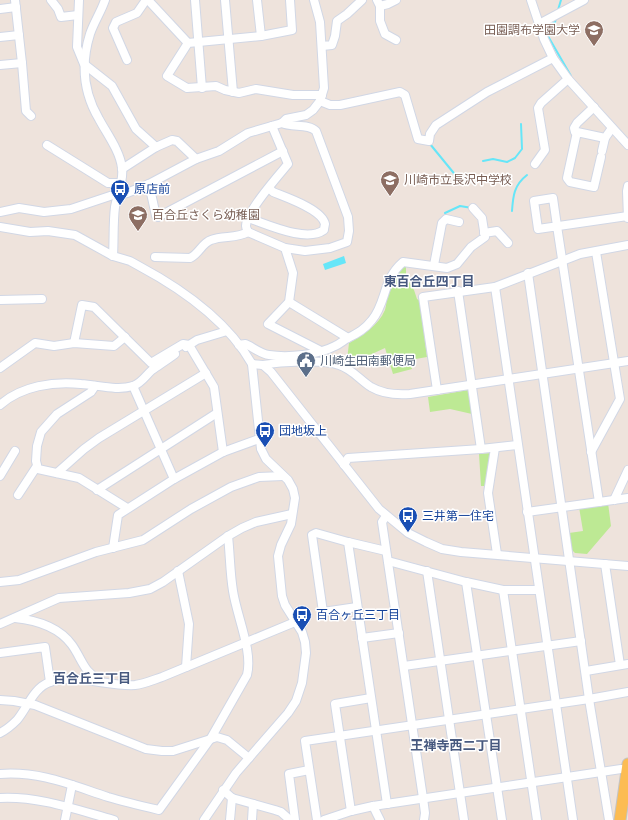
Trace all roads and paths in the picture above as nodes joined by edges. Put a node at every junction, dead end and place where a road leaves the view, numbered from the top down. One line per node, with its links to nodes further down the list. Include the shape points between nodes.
1 (51, 0): 17 (street, via 61,17)
2 (79, 0): 17 (street)
3 (105, 0): 30 (street, via 90,34)
4 (147, 0): 25 (street); 27 (street, via 137,13 116,22 113,28)
5 (195, 0): 24 (street)
6 (225, 0): 22 (street)
7 (257, 0): 20 (street)
8 (290, 0): 20 (street, via 292,30)
9 (314, 0): 26 (street, via 320,22)
10 (362, 0): 26 (street, via 337,21 332,45)
11 (396, 0): 15 (street, via 388,4)
12 (530, 0): 18 (street)
13 (584, 0): 18 (street)
14 (15, 3): 16 (street); 19 (street)
15 (378, 3): 23 (street, via 380,22 385,34)
16 (0, 9)
17 (78, 15): 30 (street, via 77,47)
18 (539, 24): 28 (street)
19 (19, 35): 21 (street); 29 (street)
20 (261, 36): 22 (street)
21 (0, 37)
22 (229, 39): 24 (street); 34 (street)
23 (396, 40)
24 (198, 42): 25 (street); 33 (street)
25 (188, 43): 33 (street, via 167,76 187,88)
26 (322, 46): 35 (street, via 324,88)
27 (123, 58)
28 (553, 58): 32 (street); 35 (street, via 487,92 436,125 430,134 429,142 418,139 405,95 400,92 340,105 326,104)
29 (22, 63): 31 (street); 37 (street, via 26,111)
30 (84, 64): 45 (street, via 112,86 136,130); 49 (street, via 87,94)
31 (0, 65)
32 (568, 79): 36 (street); 48 (street, via 538,108 545,150)
33 (202, 88): 34 (street, via 216,86)
34 (233, 92): 35 (street, via 256,89)
35 (321, 98): 38 (street, via 306,115 286,119)
36 (594, 107): 40 (street); 41 (street, via 577,123 574,128)
37 (31, 116)
38 (282, 123): 39 (street); 67 (street, via 288,126 313,128 316,131 348,217 349,231 347,242 330,248 305,251)
39 (272, 126): 46 (street); 47 (street, via 248,134 219,151)
40 (612, 128): 42 (street); 44 (street)
41 (577, 134): 42 (street); 42 (street, via 567,178 570,182 594,187)
42 (605, 138)
43 (47, 145): 50 (street, via 108,183)
44 (628, 145)
45 (156, 147): 47 (street, via 172,140 177,141); 49 (street)
46 (283, 151): 51 (street, via 158,217); 53 (street, via 288,164)
47 (196, 159): 51 (street)
48 (535, 164)
49 (122, 168): 50 (street)
50 (121, 183): 54 (street)
51 (149, 184): 54 (street)
52 (628, 186): 59 (street)
53 (269, 188): 60 (street); 60 (street, via 272,192 317,213 325,224 324,230 305,235)
54 (118, 195): 57 (street); 69 (street)
55 (59, 201): 57 (street)
56 (473, 208): 64 (street, via 482,218)
57 (58, 211): 58 (street, via 44,212 19,208)
58 (0, 212)
59 (628, 217): 71 (street, via 557,226)
60 (248, 218): 63 (street)
61 (455, 218): 72 (street, via 446,219 442,223)
62 (3, 227): 69 (street, via 75,235)
63 (248, 232): 67 (street); 70 (street, via 209,241 190,258)
64 (484, 233): 65 (street, via 497,231); 72 (street, via 485,237 471,247 457,264 447,268)
65 (508, 243)
66 (628, 245): 68 (street)
67 (285, 248): 78 (street, via 293,273)
68 (596, 252): 71 (street, via 580,254); 87 (street)
69 (113, 256): 79 (street, via 149,271 198,303)
70 (155, 257)
71 (562, 261): 73 (street); 91 (street)
72 (434, 265): 81 (street, via 403,262 393,272 374,319 365,329)
73 (528, 273): 74 (street); 93 (street)
74 (494, 287): 75 (street); 94 (street)
75 (458, 291): 95 (street); 98 (street, via 423,297)
76 (42, 299): 77 (street)
77 (0, 300)
78 (289, 302): 81 (street); 85 (street, via 268,324)
79 (227, 332): 83 (street); 84 (street)
80 (125, 336): 82 (street, via 114,346); 82 (street, via 94,306 82,305); 83 (street, via 151,363 183,344)
81 (348, 338): 85 (street)
82 (74, 343): 90 (street, via 54,346 35,343)
83 (189, 344): 92 (street); 97 (street)
84 (239, 345): 85 (street, via 245,344 270,356 298,356); 88 (street)
85 (321, 351)
86 (628, 360): 87 (street)
87 (614, 363): 91 (street); 109 (street, via 620,399)
88 (252, 364): 89 (street); 102 (street)
89 (263, 365): 98 (street, via 329,362 353,372 371,387 385,393 400,395); 110 (street)
90 (0, 368)
91 (578, 368): 93 (street); 109 (street)
92 (206, 373): 100 (street); 101 (street, via 214,387)
93 (543, 373): 94 (street); 122 (street)
94 (508, 379): 95 (street); 103 (street)
95 (472, 384): 98 (street); 106 (street)
96 (95, 386): 97 (street); 99 (street, via 36,386); 111 (street, via 91,392 57,414 41,432 37,446)
97 (133, 386): 100 (street)
98 (437, 390)
99 (0, 404)
100 (144, 411): 105 (street); 114 (street, via 84,449)
101 (217, 413): 105 (street); 108 (street)
102 (259, 439): 108 (street); 115 (street, via 266,459)
103 (517, 445): 104 (street); 124 (street)
104 (495, 448): 106 (street); 131 (street, via 488,493)
105 (161, 449): 116 (street); 117 (street)
106 (481, 450): 110 (street, via 348,458)
107 (15, 451): 113 (street)
108 (223, 452): 116 (street)
109 (591, 452): 121 (street)
110 (344, 465): 126 (street)
111 (37, 466): 114 (street, via 38,469); 118 (street)
112 (628, 470): 120 (street)
113 (1, 473)
114 (57, 473): 117 (street, via 79,478)
115 (283, 476): 125 (street, via 288,480 295,498); 129 (street, via 259,477 231,487 143,540)
116 (174, 479): 123 (street)
117 (97, 490): 123 (street)
118 (18, 495)
119 (628, 498): 120 (street)
120 (614, 500): 121 (street)
121 (599, 502): 122 (street)
122 (562, 507): 124 (street); 134 (street)
123 (127, 508): 129 (street, via 118,515)
124 (528, 512): 132 (street)
125 (292, 514): 127 (street, via 256,522); 145 (street, via 291,524 278,556 282,596)
126 (386, 516): 130 (street, via 382,522); 131 (street, via 408,533 442,549)
127 (228, 536): 137 (street); 150 (street, via 233,591)
128 (348, 542): 130 (street); 143 (street); 143 (street, via 316,533 312,535 323,612)
129 (113, 548): 139 (street, via 19,580)
130 (386, 551): 133 (street)
131 (497, 554): 132 (street)
132 (534, 558): 134 (street); 142 (street)
133 (388, 561): 138 (street); 147 (street)
134 (570, 561): 135 (street); 149 (street)
135 (605, 564): 136 (street); 156 (street)
136 (628, 566)
137 (178, 571): 144 (street, via 150,589 140,592 59,598); 158 (street, via 189,624)
138 (427, 571): 140 (street); 155 (street)
139 (0, 582)
140 (466, 582): 141 (street); 154 (street)
141 (503, 590): 142 (street); 152 (street)
142 (539, 590): 151 (street)
143 (357, 607): 148 (street)
144 (14, 618): 146 (street); 161 (street, via 38,622 58,631 72,645 89,674)
145 (295, 622): 150 (street); 176 (street, via 302,632 306,653 302,683 296,701)
146 (0, 624)
147 (399, 633): 148 (street); 157 (street)
148 (362, 638): 163 (street)
149 (581, 641): 151 (street); 159 (street)
150 (245, 643): 158 (street); 175 (street, via 250,666 247,676)
151 (547, 646): 152 (street); 167 (street)
152 (512, 651): 154 (street); 168 (street)
153 (0, 654): 160 (street, via 45,647)
154 (477, 656): 155 (street); 169 (street)
155 (440, 661): 157 (street); 170 (street)
156 (624, 665): 159 (street)
157 (404, 666): 171 (street)
158 (186, 667): 161 (street, via 136,685)
159 (586, 671): 164 (street)
160 (50, 682): 161 (street, via 64,679); 166 (street, via 38,689)
161 (104, 682)
162 (628, 692): 164 (street)
163 (371, 698): 172 (street); 174 (street, via 335,704)
164 (589, 699): 167 (street); 179 (street)
165 (0, 700): 166 (street)
166 (27, 703): 173 (street, via 15,722); 175 (street, via 146,749 173,751)
167 (556, 703): 168 (street); 181 (street)
168 (521, 708): 169 (street); 182 (street)
169 (486, 714): 170 (street); 184 (street)
170 (449, 719): 171 (street); 186 (street)
171 (412, 725): 172 (street); 189 (street)
172 (376, 730): 174 (street); 191 (street)
173 (0, 733)
174 (339, 736): 178 (street, via 305,741); 194 (street)
175 (211, 738): 176 (street, via 227,740); 183 (street, via 159,810)
176 (249, 758): 185 (street)
177 (624, 766): 179 (street); 211 (main road)
178 (309, 770): 201 (street, via 289,774); 202 (street)
179 (601, 771): 181 (street); 210 (street)
180 (0, 774): 183 (street, via 24,773)
181 (567, 776): 182 (street); 209 (street)
182 (532, 782): 184 (street); 208 (street)
183 (72, 785): 193 (street)
184 (497, 788): 186 (street); 207 (street)
185 (223, 790): 188 (street); 198 (street)
186 (460, 793): 189 (street); 206 (street)
187 (0, 798): 193 (street, via 16,797)
188 (232, 798): 190 (street); 199 (street)
189 (423, 798): 191 (street); 205 (street)
190 (253, 804): 195 (street, via 275,810); 200 (street)
191 (387, 804): 192 (street)
192 (373, 806): 194 (street); 204 (street)
193 (68, 808): 196 (street); 197 (street)
194 (351, 811): 203 (street)
195 (286, 819)
196 (65, 820)
197 (114, 820)
198 (204, 820)
199 (230, 820)
200 (252, 820)
201 (295, 820)
202 (317, 820)
203 (324, 820)
204 (380, 820)
205 (424, 820)
206 (464, 820)
207 (502, 820)
208 (537, 820)
209 (573, 820)
210 (608, 820)
211 (620, 820)

